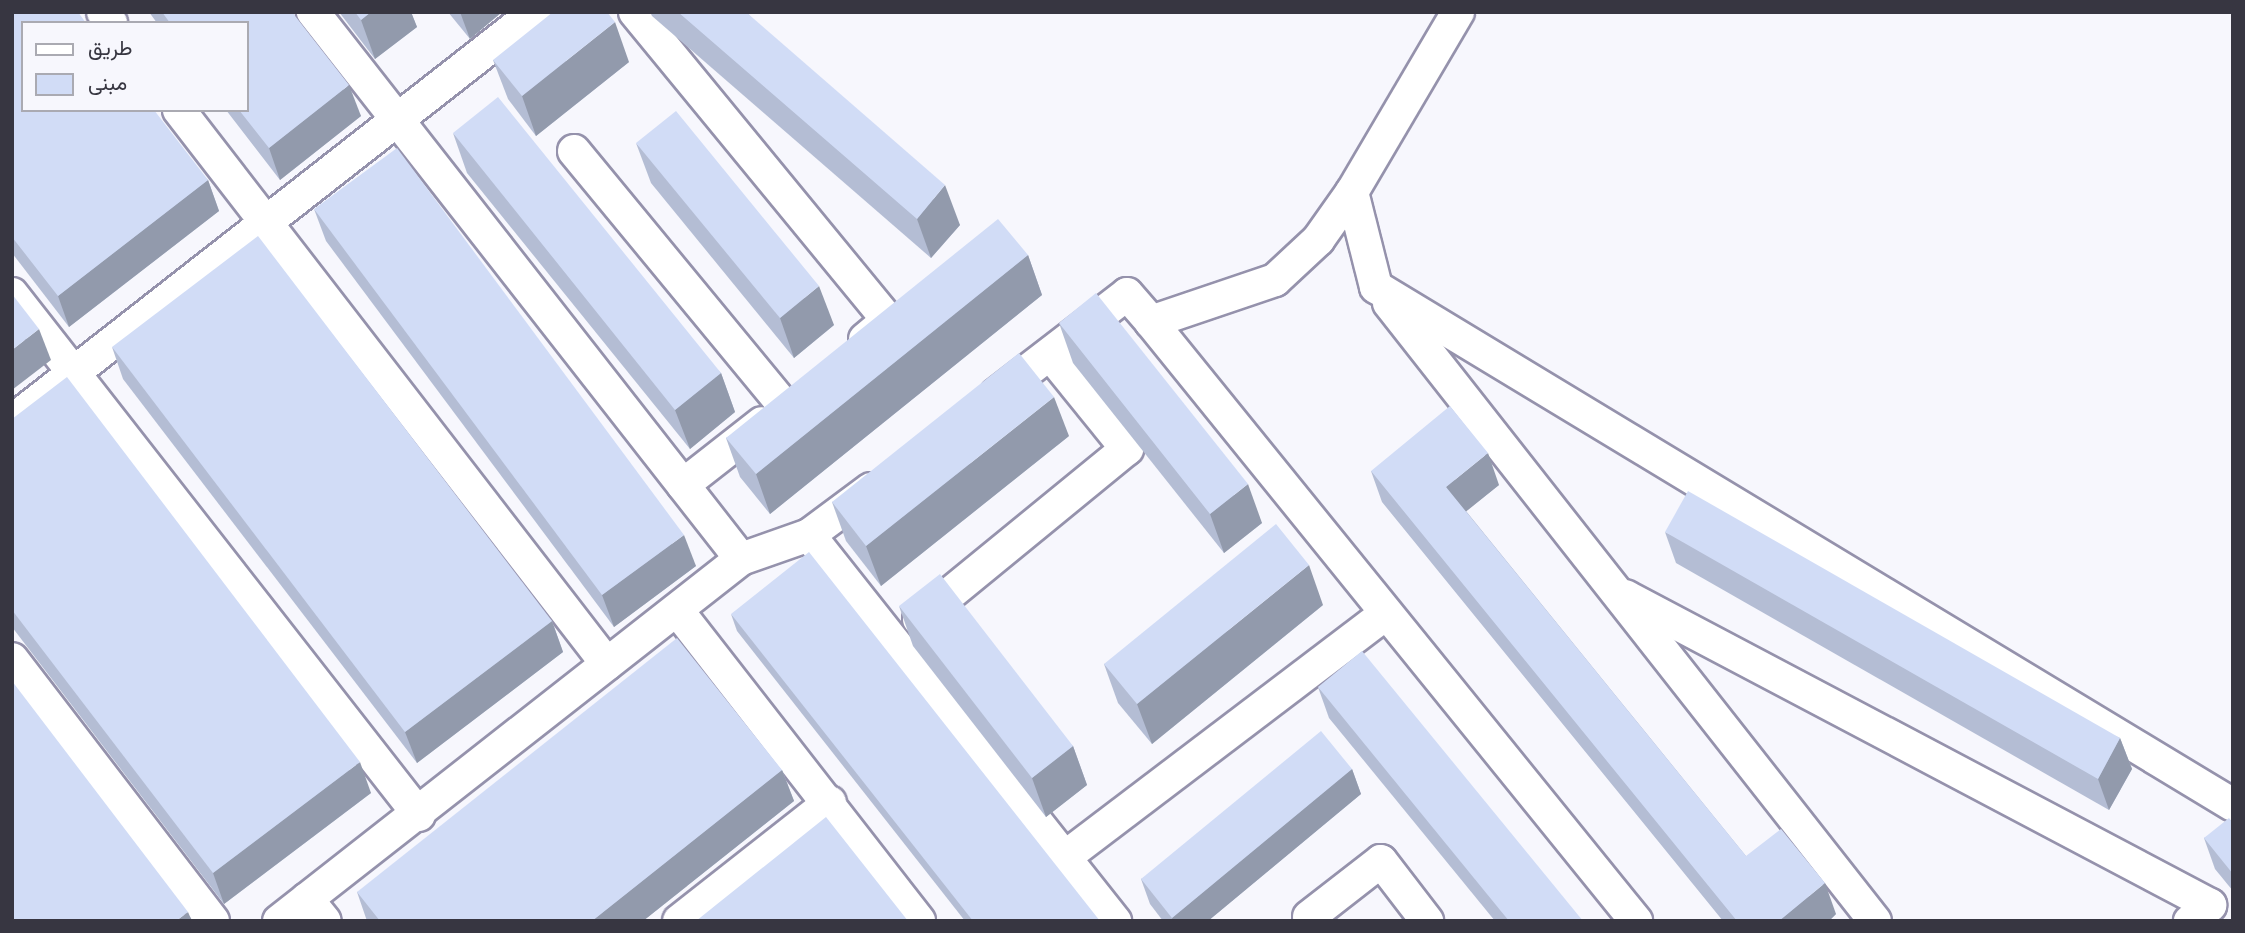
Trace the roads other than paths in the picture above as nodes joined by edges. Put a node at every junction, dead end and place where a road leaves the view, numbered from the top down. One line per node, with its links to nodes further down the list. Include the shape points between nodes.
1 (313, 12): 6 (street)
2 (536, 12): 6 (street)
3 (635, 12): 13 (street, via 888,320)
4 (1458, 12): 8 (street)
5 (181, 112): 9 (street)
6 (397, 119): 9 (street); 19 (street)
7 (574, 151): 19 (street, via 795,397)
8 (1352, 192): 10 (street); 12 (street, via 1318,240 1275,280)
9 (266, 223): 15 (street); 27 (street)
10 (1376, 287): 22 (street); 29 (street)
11 (12, 294): 15 (street)
12 (1151, 322): 14 (street, via 1127,294); 24 (street)
13 (847, 354)
14 (1050, 354): 16 (street); 25 (street, via 1127,449)
15 (74, 373): 17 (street); 30 (street)
16 (973, 412)
17 (12, 421)
18 (897, 469): 20 (street)
19 (683, 485): 21 (street)
20 (809, 535): 21 (street); 25 (street)
21 (741, 559): 23 (street)
22 (1615, 591): 41 (street); 42 (street, via 2210,905)
23 (677, 610): 27 (street); 28 (street)
24 (1387, 613): 31 (street); 40 (street)
25 (893, 640): 31 (street)
26 (12, 659): 34 (street)
27 (607, 664): 30 (street)
28 (830, 802): 36 (street); 37 (street)
29 (2233, 804)
30 (419, 815): 32 (street)
31 (1065, 857): 38 (street)
32 (316, 910): 35 (street)
33 (1309, 919): 39 (street, via 1381,861)
34 (213, 921)
35 (279, 921)
36 (679, 921)
37 (919, 921)
38 (1115, 921)
39 (1427, 921)
40 (1636, 921)
41 (1875, 921)
42 (2190, 921)

